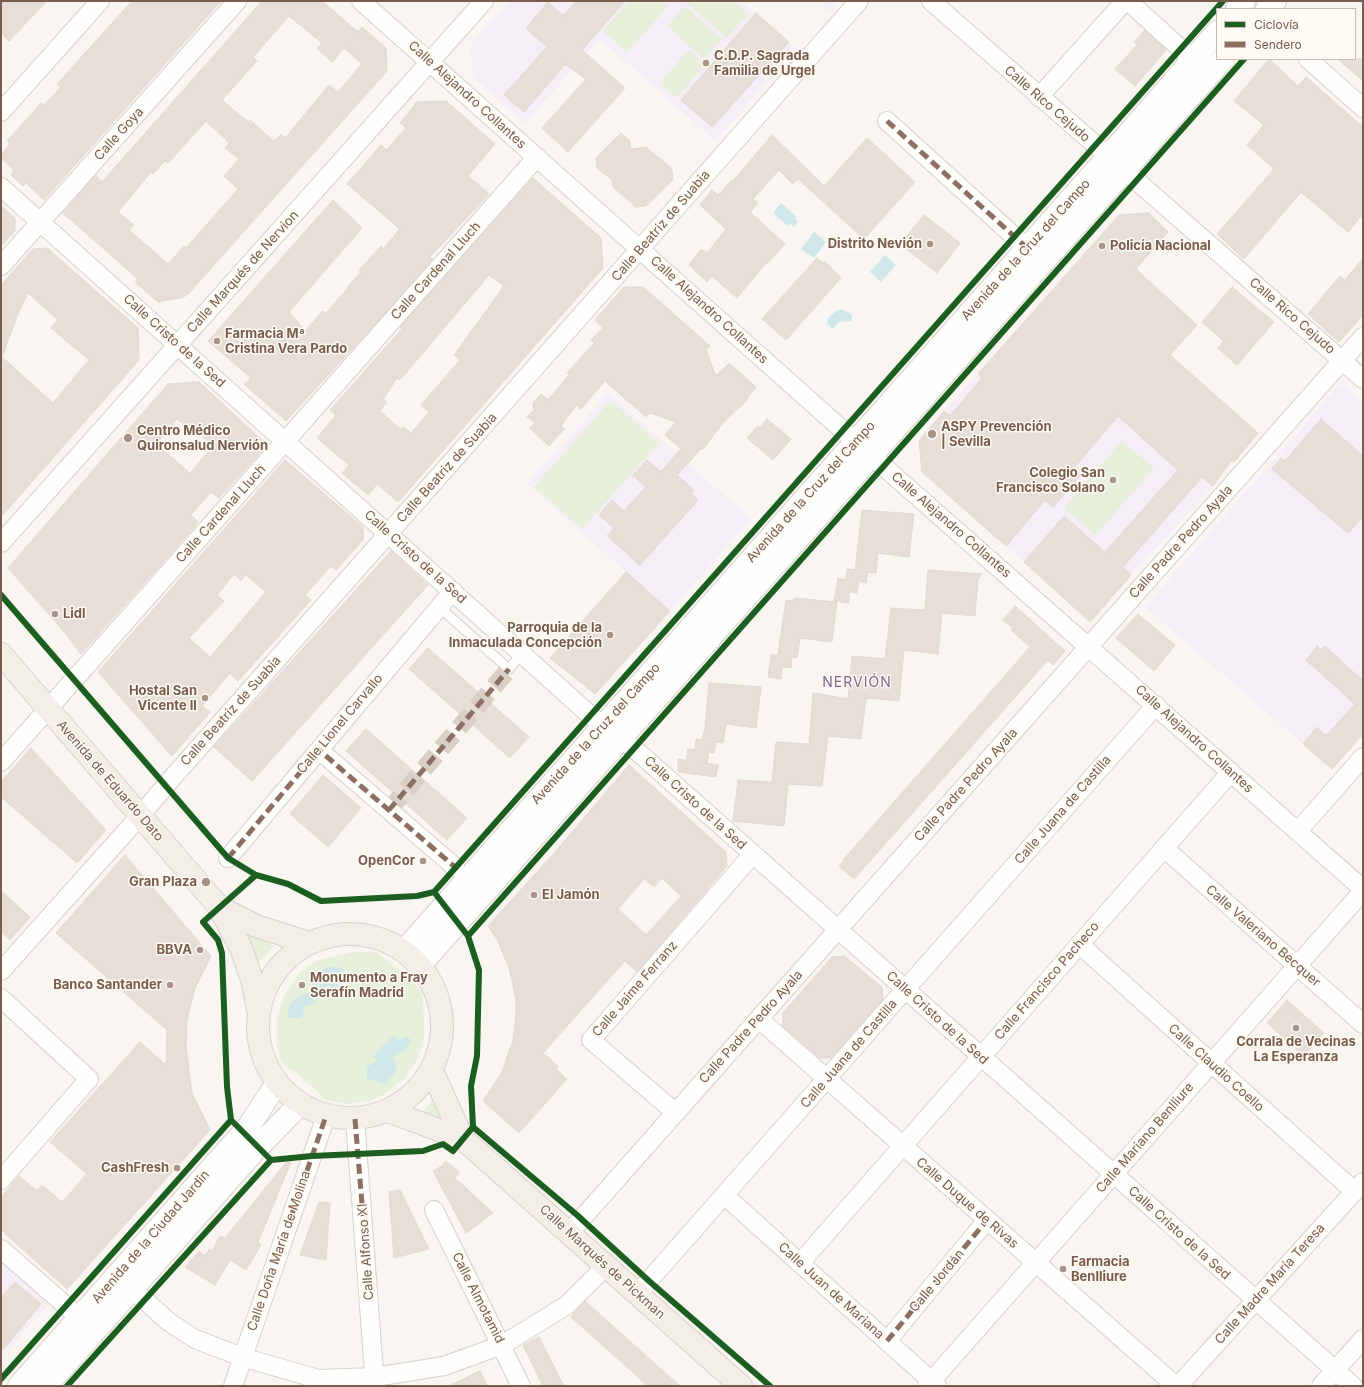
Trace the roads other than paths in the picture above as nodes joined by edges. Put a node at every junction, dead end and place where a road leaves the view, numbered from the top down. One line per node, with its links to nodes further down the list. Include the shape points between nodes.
1 (100, 1): 16 (street)
2 (237, 1): 21 (street, Calle Goya)
3 (361, 1): 13 (street, Calle Alejandro Collantes)
4 (484, 1): 13 (street, Calle Marqués de Nervion)
5 (860, 1): 23 (street, Calle Beatriz de Suabia)
6 (931, 1): 14 (street, Calle Rico Cejudo)
7 (1125, 1): 14 (street)
8 (1128, 1): 10 (street)
9 (1216, 33): 10 (main road, Avenida de la Cruz del Campo)
10 (1193, 60): 19 (main road, Avenida de la Cruz del Campo)
11 (1222, 60): 19 (main road, Avenida de la Cruz del Campo)
12 (1309, 60): 15 (street)
13 (429, 62): 18 (street, Calle Alejandro Collantes); 26 (street, Calle Marqués de Nervion)
14 (1039, 97): 19 (street, Calle Rico Cejudo)
15 (1363, 108)
16 (1, 112)
17 (887, 121): 22 (street)
18 (537, 157): 23 (street, Calle Alejandro Collantes); 29 (street, Calle Cardenal Lluch)
19 (1116, 164): 22 (main road, Avenida de la Cruz del Campo); 27 (street, Calle Rico Cejudo); 30 (main road, Avenida de la Cruz del Campo)
20 (1, 187): 21 (street, Calle Cristo de la Sed)
21 (40, 222): 24 (street, Calle Goya); 26 (street, Calle Cristo de la Sed)
22 (1027, 248): 30 (main road, Avenida de la Cruz del Campo)
23 (641, 249): 30 (street, Calle Alejandro Collantes); 31 (street, Calle Beatriz de Suabia)
24 (1, 266)
25 (1363, 337): 27 (street, Calle Padre Pedro Ayala)
26 (178, 345): 29 (street, Calle Cristo de la Sed); 32 (street, Calle Marqués de Nervion)
27 (1342, 360): 28 (street, Calle Rico Cejudo); 35 (street, Calle Padre Pedro Ayala)
28 (1363, 379)
29 (286, 441): 31 (street, Calle Cristo de la Sed); 39 (street, Calle Cardenal Lluch)
30 (864, 448): 35 (street, Calle Alejandro Collantes); 40 (main road, Avenida de la Cruz del Campo); 41 (main road, Avenida de la Cruz del Campo)
31 (389, 533): 33 (street, Calle Cristo de la Sed); 46 (street, Calle Beatriz de Suabia)
32 (1, 542)
33 (453, 591): 34 (street, Calle Lionel Carvallo); 37 (street, Calle Cristo de la Sed)
34 (439, 608): 37 (lane, via 509,669); 42 (street, Calle Lionel Carvallo)
35 (1089, 646): 38 (street, Calle Alejandro Collantes); 54 (street, Calle Padre Pedro Ayala)
36 (1, 654): 39 (main road, Avenida de Eduardo Dato)
37 (522, 654): 40 (street, Calle Cristo de la Sed)
38 (1156, 705): 45 (street, Calle Alejandro Collantes); 60 (street, Calle Juana de Castilla)
39 (48, 709): 44 (street, Calle Cardenal Lluch); 46 (main road, Avenida de Eduardo Dato)
40 (603, 725): 41 (street, Calle Cristo de la Sed); 57 (main road, Avenida de la Cruz del Campo)
41 (620, 738): 49 (street, Calle Cristo de la Sed); 57 (main road, Avenida de la Cruz del Campo)
42 (318, 750): 50 (street, Calle Lionel Carvallo); 51 (street)
43 (1363, 757): 47 (street)
44 (1, 762)
45 (1231, 772): 47 (street, Calle Alejandro Collantes); 48 (street, Calle Francisco Pacheco)
46 (140, 816): 53 (main road, Avenida de Eduardo Dato); 59 (street, Calle Beatriz de Suabia)
47 (1298, 831): 52 (street, Calle Alejandro Collantes)
48 (1164, 848): 56 (street, Calle Francisco Pacheco); 58 (street, Calle Valeriano Becquer)
49 (753, 854): 54 (street, Calle Cristo de la Sed); 72 (street, Calle Jaime Ferranz, via 591,1040)
50 (228, 858)
51 (455, 868)
52 (1363, 890): 58 (street, Calle Mariano Benlliure)
53 (219, 907): 55 (main road, via 256,926); 62 (main road, via 241,948 253,983)
54 (838, 930): 60 (street, Calle Cristo de la Sed); 63 (street, Calle Padre Pedro Ayala)
55 (309, 943): 57 (main road, via 336,934 360,934 383,940); 62 (main road, via 280,965 265,989)
56 (1079, 944): 65 (street, Calle Francisco Pacheco); 66 (street, Calle Claudio Coello)
57 (412, 958): 67 (main road, via 440,1002 443,1033)
58 (1297, 966): 64 (street, Calle Valeriano Becquer); 66 (street, Calle Mariano Benlliure)
59 (1, 971)
60 (905, 990): 65 (street, Calle Cristo de la Sed); 68 (street, Calle Juana de Castilla)
61 (1, 998): 78 (street, via 90,1079)
62 (258, 1011): 69 (main road, via 261,1051)
63 (759, 1019): 68 (street, Calle Duque de Rivas); 72 (street, Calle Padre Pedro Ayala)
64 (1363, 1024)
65 (981, 1056): 76 (street, Calle Francisco Pacheco); 77 (street, Calle Cristo de la Sed)
66 (1211, 1063): 77 (street, Calle Mariano Benlliure); 79 (street, Calle Claudio Coello)
67 (432, 1071): 71 (main road, via 413,1094); 75 (main road)
68 (827, 1079): 76 (street, Calle Duque de Rivas); 80 (street, Calle Juana de Castilla)
69 (277, 1083): 70 (main road); 91 (main road, Avenida de la Ciudad Jardin, via 249,1126)
70 (300, 1104): 73 (main road); 88 (main road, Avenida de la Ciudad Jardin, via 255,1150)
71 (388, 1111): 74 (main road); 75 (main road)
72 (676, 1113): 83 (street, Calle Padre Pedro Ayala)
73 (326, 1116): 74 (main road); 95 (street, Calle Doña María de Molina)
74 (355, 1119): 97 (street, Calle Alfonso XI)
75 (463, 1139): 83 (main road, Calle Marqués de Pickman)
76 (902, 1146): 82 (street, Calle Duque de Rivas); 85 (street, Calle Francisco Pacheco)
77 (1113, 1174): 86 (street, Calle Mariano Benlliure); 90 (street, Calle Cristo de la Sed)
78 (1, 1180)
79 (1359, 1186): 90 (street, Calle Madre María Teresa)
80 (724, 1195): 85 (street, Calle Juan de Mariana); 89 (street, Calle Juana de Castilla)
81 (434, 1210): 94 (street, Calle Almotamid)
82 (987, 1220): 86 (street, Calle Duque de Rivas); 93 (street, Calle Jordán)
83 (569, 1233): 87 (main road, Calle Marqués de Pickman)
84 (1, 1249): 91 (street)
85 (800, 1263): 93 (street, Calle Juan de Mariana)
86 (1036, 1263): 99 (street, Calle Mariano Benlliure); 104 (street, Calle Duque de Rivas)
87 (606, 1266): 89 (main road, Calle Marqués de Pickman); 94 (street, via 567,1305)
88 (132, 1289): 95 (street, via 168,1322 195,1338); 101 (main road, Avenida de la Ciudad Jardin)
89 (637, 1294): 98 (main road, Calle Marqués de Pickman)
90 (1256, 1300): 96 (street, Calle Cristo de la Sed); 104 (street, Calle Madre María Teresa)
91 (80, 1318): 100 (main road, Avenida de la Ciudad Jardin)
92 (1363, 1339): 96 (street)
93 (887, 1341): 99 (street, Calle Juan de Mariana)
94 (502, 1345): 97 (street, via 444,1366); 103 (street, Calle Almotamid)
95 (242, 1357): 97 (street, via 318,1379); 102 (street, Calle Doña María de Molina)
96 (1335, 1370): 105 (street); 106 (street, Calle Cristo de la Sed)
97 (375, 1382)
98 (731, 1383)
99 (932, 1384)
100 (19, 1386)
101 (46, 1386)
102 (233, 1386)
103 (521, 1386)
104 (1177, 1386)
105 (1321, 1386)
106 (1353, 1386)

